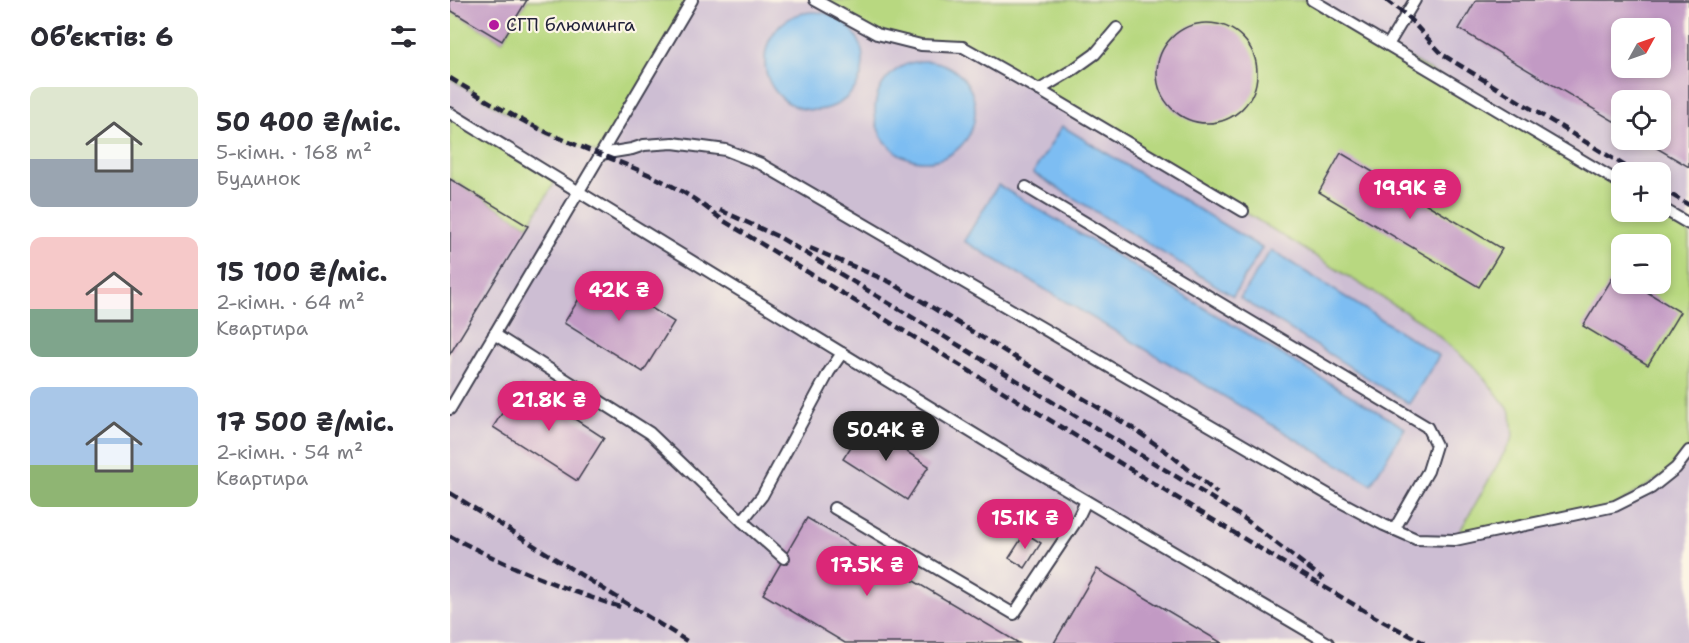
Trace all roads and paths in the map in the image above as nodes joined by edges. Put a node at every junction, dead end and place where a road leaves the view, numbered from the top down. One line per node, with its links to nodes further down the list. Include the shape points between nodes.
1 (692, 0): 9 (lane)
2 (815, 0): 7 (lane, via 877,34 921,45 963,47)
3 (1312, 0): 6 (lane)
4 (1415, 0): 6 (lane)
5 (1117, 28): 7 (lane, via 1095,54)
6 (1388, 45): 10 (lane)
7 (1039, 90): 13 (lane)
8 (450, 113): 12 (lane)
9 (601, 154): 12 (lane); 23 (lane, via 673,143 726,150 761,164)
10 (1611, 177)
11 (1026, 188): 23 (lane, via 1427,427 1436,445 1428,471)
12 (579, 192): 16 (lane); 17 (lane)
13 (1243, 211)
14 (1671, 213): 15 (lane)
15 (1689, 224)
16 (494, 334): 18 (lane); 22 (lane, via 650,433)
17 (842, 353): 20 (lane); 22 (lane, via 762,496)
18 (450, 409)
19 (1689, 451): 23 (lane, via 1652,488 1616,506 1455,540 1416,539)
20 (1086, 501): 21 (lane, via 1014,614); 25 (lane)
21 (834, 508)
22 (742, 521): 24 (lane)
23 (1395, 530)
24 (784, 558)
25 (1328, 643)

